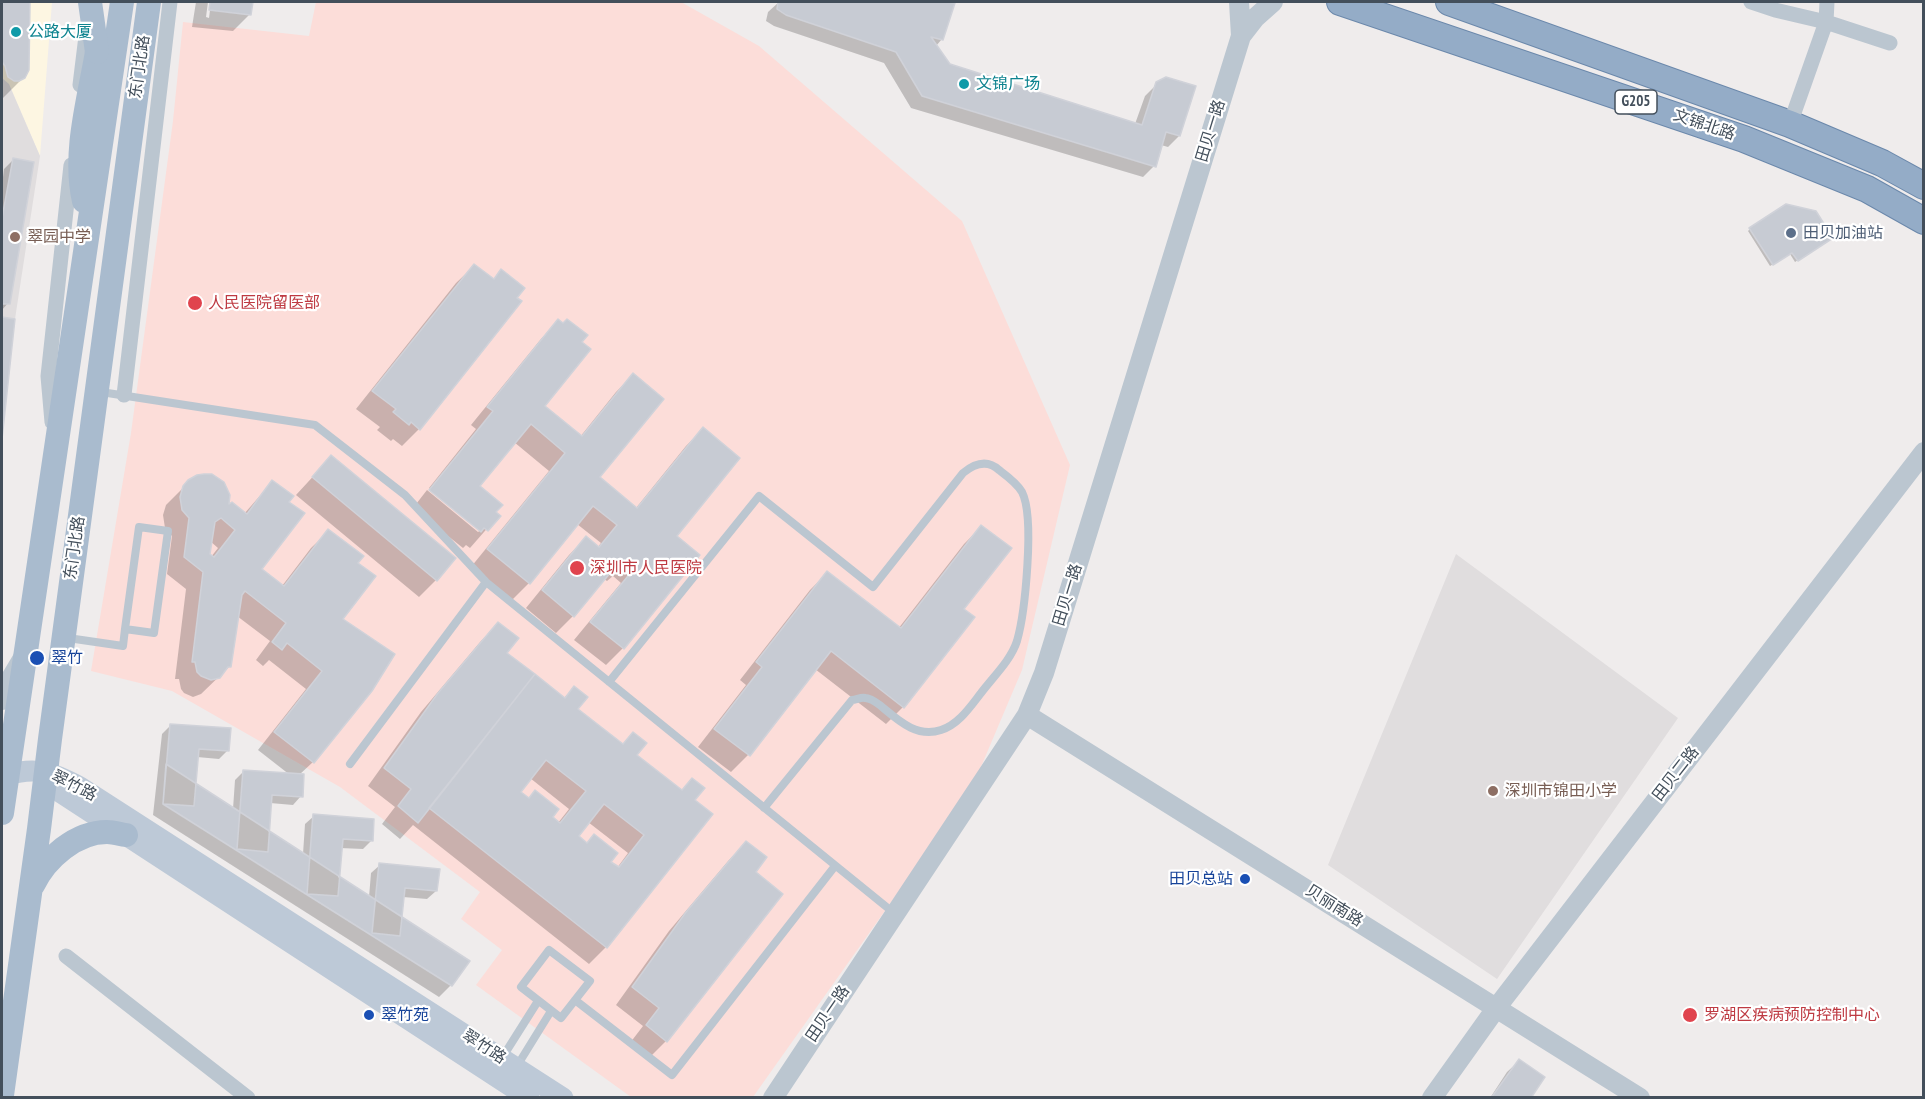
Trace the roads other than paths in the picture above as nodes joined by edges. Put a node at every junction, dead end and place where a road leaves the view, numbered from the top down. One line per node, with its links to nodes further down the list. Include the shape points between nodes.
1 (90, 2): 15 (main road, bridge)
2 (102, 2): 15 (main road, bridge)
3 (122, 2): 19 (main road, 东门北路)
4 (149, 2): 20 (main road, 东门北路)
5 (170, 2): 21 (street)
6 (1239, 2): 13 (street, 田贝一路)
7 (1273, 2): 13 (street, 田贝一路)
8 (1340, 2): 18 (highway, 文锦北路 / G205, via 1744,139 1867,189)
9 (1453, 2): 16 (highway, 文锦北路 / G205)
10 (1751, 2): 12 (street)
11 (1827, 2): 12 (street)
12 (1826, 22): 14 (street); 16 (street)
13 (1241, 36): 30 (street, 田贝一路, via 1044,673)
14 (1890, 43)
15 (91, 46): 19 (main road, via 80,167); 22 (street, via 48,376)
16 (1790, 124): 17 (highway, 文锦北路 / G205, via 1882,163)
17 (1923, 186)
18 (1923, 221)
19 (90, 223): 22 (main road, 东门北路)
20 (97, 391): 21 (lane); 26 (main road, 东门北路)
21 (124, 395): 24 (lane, via 315,425 405,495)
22 (55, 448): 27 (main road, 东门北路)
23 (1923, 452): 43 (street, 田贝二路)
24 (486, 582): 28 (lane); 31 (lane)
25 (125, 629): 25 (lane, via 139,527 168,531 154,633); 26 (lane, via 123,646)
26 (63, 638): 33 (main road, 东门北路)
27 (23, 658): 29 (street); 32 (main road, 东门北路)
28 (609, 682): 34 (lane); 34 (lane, via 759,496 873,586 963,473 979,464 994,465 1025,500 1029,545 1020,628 1008,658 964,714 942,730 916,731 874,701 852,700)
29 (2, 700)
30 (1027, 715): 39 (street, 田贝一路); 43 (street, 贝丽南路)
31 (350, 764)
32 (4, 775): 33 (main road, 翠竹路, via 33,770); 35 (main road, 东门北路)
33 (45, 777): 36 (main road, 翠竹路); 38 (main road, 东门北路); 45 (main road, 翠竹路, via 64,779 92,795)
34 (764, 808): 37 (lane)
35 (2, 813)
36 (126, 836): 38 (main road, via 107,832 74,841 46,864); 48 (main road, 翠竹路)
37 (835, 866): 39 (lane); 42 (lane, via 672,1075)
38 (31, 890): 46 (main road, 东门北路)
39 (895, 914): 50 (street, 田贝一路)
40 (66, 956): 47 (street)
41 (538, 1000): 42 (lane, via 521,987 549,950 590,981); 44 (lane); 45 (lane)
42 (575, 1000): 44 (lane, via 561,1018)
43 (1497, 1007): 51 (street, 田贝二路); 52 (street, 贝丽南路)
44 (551, 1011): 45 (lane)
45 (509, 1063): 49 (main road, 翠竹路)
46 (2, 1095)
47 (248, 1098)
48 (529, 1098)
49 (563, 1098)
50 (773, 1098)
51 (1432, 1098)
52 (1640, 1098)

